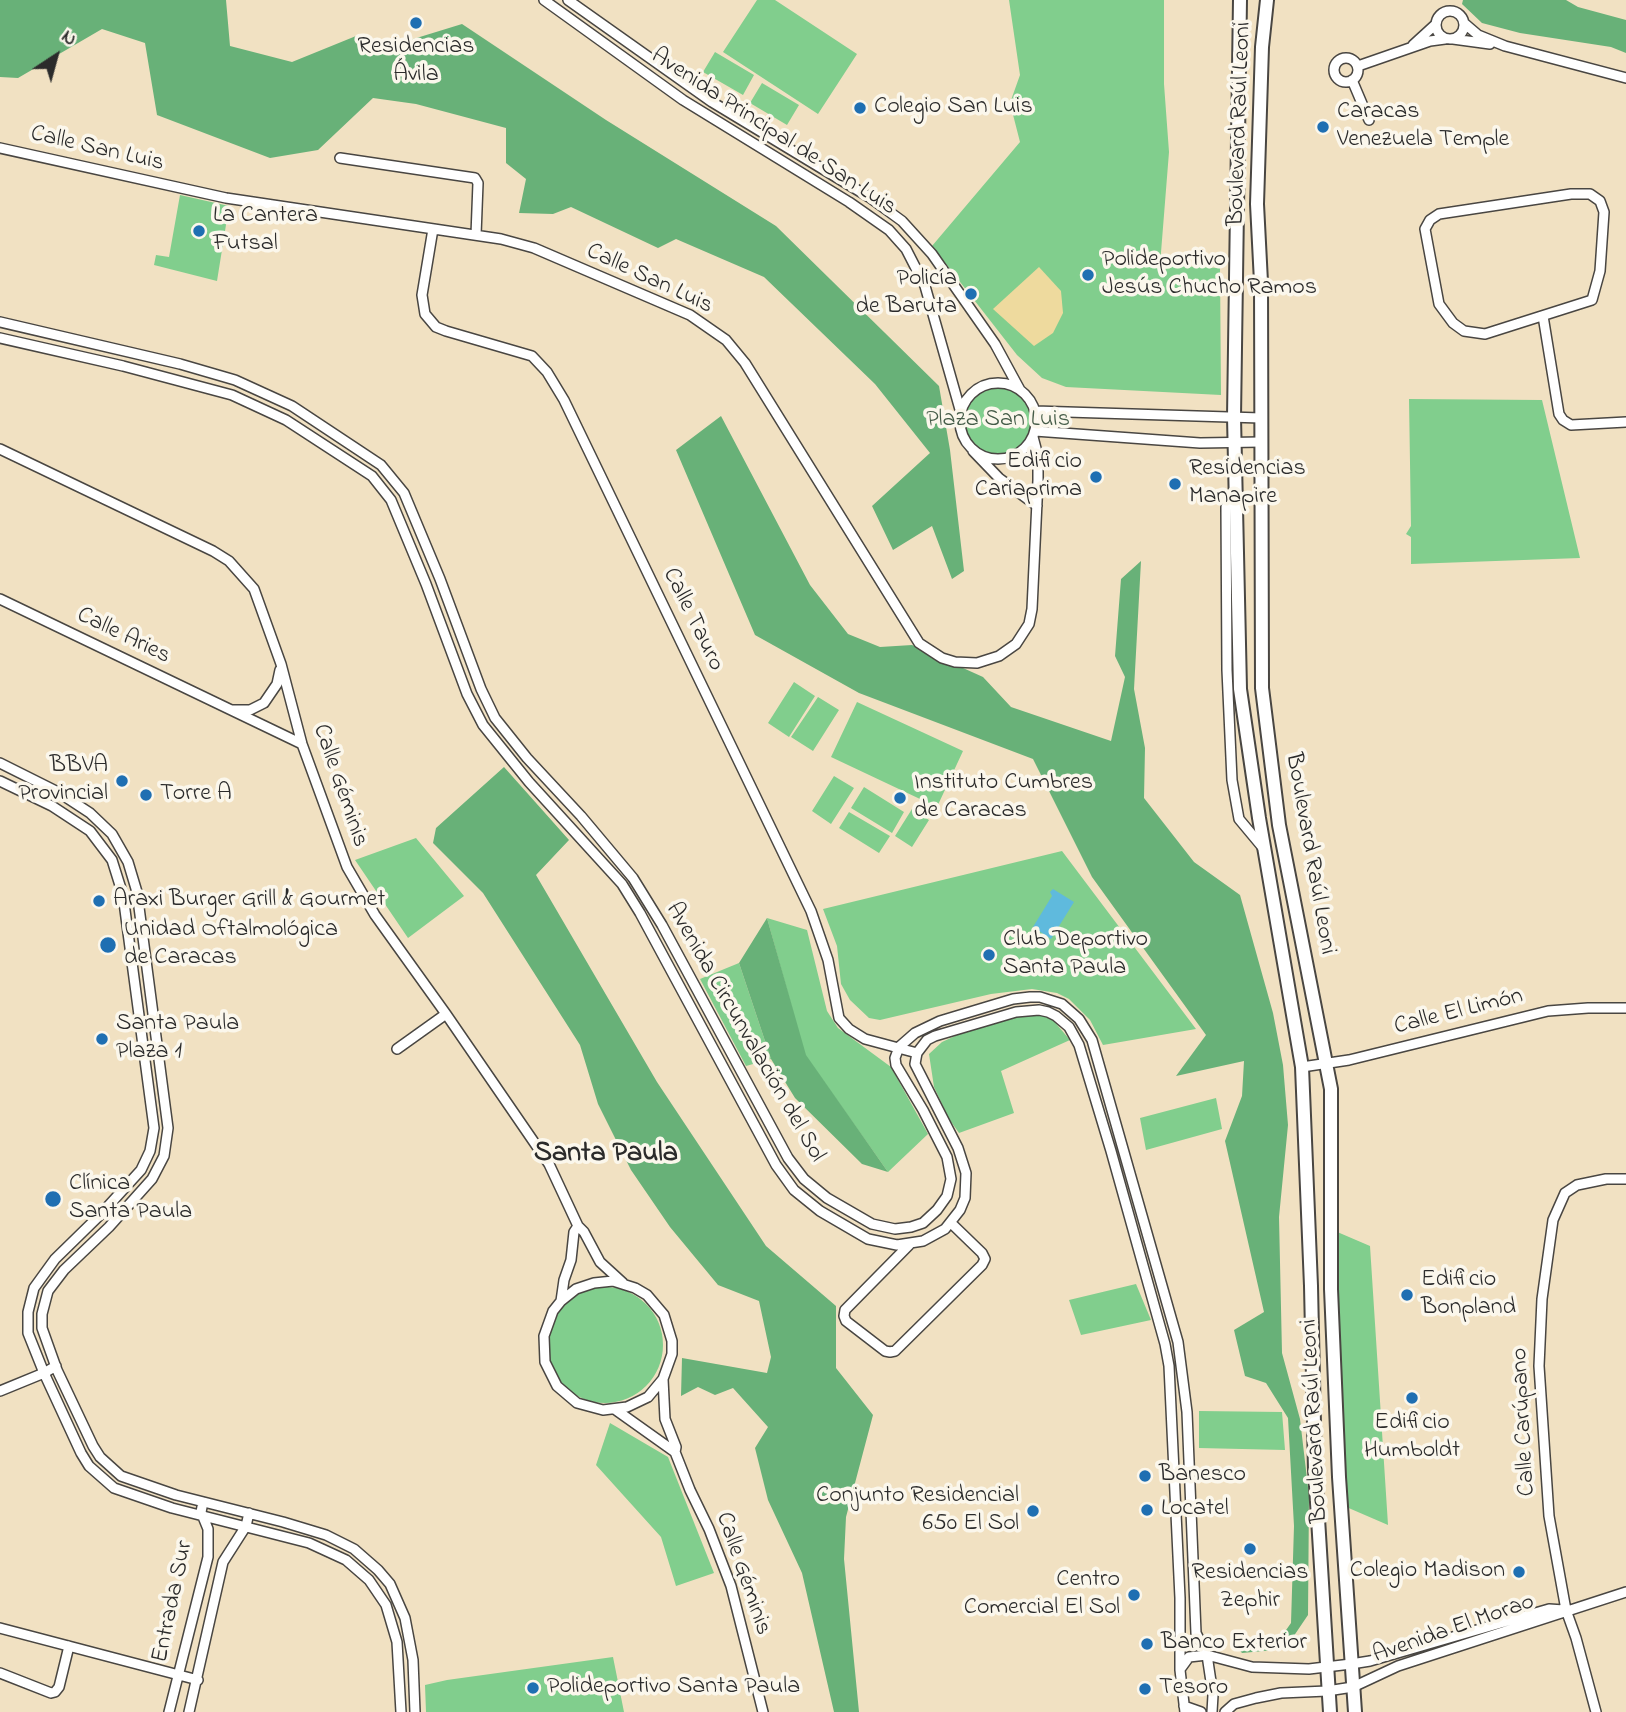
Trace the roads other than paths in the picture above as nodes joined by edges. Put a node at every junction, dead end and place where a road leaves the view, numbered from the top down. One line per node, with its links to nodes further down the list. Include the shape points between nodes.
1 (544, 0): 27 (street, Avenida Principal de San Luis, via 692,106 889,230 925,286)
2 (568, 0): 25 (street, Avenida Principal de San Luis, via 712,102 869,197 908,226 995,344)
3 (1240, 0): 28 (main road, Boulevard Raúl Leoni)
4 (1266, 0): 29 (main road, Boulevard Raúl Leoni, via 1257,204)
5 (1447, 0): 6 (street); 7 (street)
6 (1455, 12): 7 (street, via 1445,12); 8 (street)
7 (1437, 20): 9 (street, via 1437,33); 11 (street)
8 (1464, 23): 9 (street, via 1464,30); 10 (street, via 1478,35)
9 (1449, 39): 10 (street); 11 (street)
10 (1505, 46): 13 (street)
11 (1409, 48): 12 (street)
12 (1358, 66): 14 (street); 14 (street, via 1347,58 1335,67 1341,80)
13 (1626, 78)
14 (1352, 80): 15 (street)
15 (1369, 120)
16 (0, 148): 18 (street, Calle San Luis, via 226,198)
17 (340, 158): 19 (street, via 475,178)
18 (433, 229): 19 (street, Calle San Luis); 47 (street, Calle Tauro, via 422,295 425,314 446,331 531,356 547,373 800,888 828,960 839,1018 865,1039)
19 (476, 235): 37 (street, Calle San Luis, via 534,248 690,315 726,341 745,363 919,643 942,658 965,664 989,660 1016,644 1024,632 1032,609)
20 (1543, 316): 20 (street, via 1485,334 1464,331 1453,323 1439,304 1425,229 1430,220 1571,194 1590,194 1600,201 1604,212 1595,296); 30 (street, via 1563,420 1572,425)
21 (0, 322): 23 (street, Avenida Circunvalación del Sol)
22 (0, 338): 24 (street, Avenida Circunvalación del Sol)
23 (149, 356): 24 (street); 47 (street, Avenida Circunvalación del Sol, via 271,395 366,453 395,480 495,718 633,878 796,1170 845,1209 872,1224 895,1229 916,1226 931,1217 947,1196 951,1180 947,1157 896,1065)
24 (146, 372): 55 (street, Avenida Circunvalación del Sol, via 232,395 265,409 358,466 384,489 483,725 522,775 622,884 785,1179 820,1211 868,1239)
25 (1020, 390): 26 (street); 27 (street, via 988,384 968,398)
26 (1035, 411): 28 (street); 31 (street)
27 (961, 413): 34 (street, via 962,431)
28 (1234, 416): 29 (street); 32 (main road, Boulevard Raúl Leoni)
29 (1261, 418): 33 (main road, Boulevard Raúl Leoni)
30 (1626, 422)
31 (1034, 434): 32 (street); 34 (street, via 1024,449 1004,458 983,455); 37 (street, Calle San Luis)
32 (1236, 441): 33 (street); 36 (main road, Boulevard Raúl Leoni)
33 (1261, 442): 50 (main road, Boulevard Raúl Leoni, via 1262,688 1279,825)
34 (971, 446): 37 (street, via 990,470)
35 (0, 449): 39 (street, Calle Géminis, via 229,561 260,600)
36 (1237, 493): 44 (main road, Boulevard Raúl Leoni, via 1240,689); 44 (street, via 1226,507 1232,780 1239,819)
37 (1037, 506)
38 (0, 599): 40 (street, Calle Aries)
39 (281, 664): 40 (street, via 277,684 264,703 250,709); 41 (street, Calle Géminis)
40 (229, 709): 41 (street, Calle Aries)
41 (302, 744): 46 (street, Calle Géminis, via 347,867)
42 (0, 763): 58 (street, via 90,813 112,834 128,862 137,892 168,1128 163,1156 152,1179 48,1291 42,1328)
43 (0, 781): 59 (street, via 90,831 112,859 123,895 154,1128 141,1170 55,1259 34,1288 28,1333)
44 (1265, 850): 51 (main road, Boulevard Raúl Leoni)
45 (1626, 1008): 50 (street, Calle El Limón, via 1548,1011)
46 (446, 1014): 48 (street); 54 (street, Calle Géminis, via 549,1164)
47 (900, 1047): 49 (street, Calle Tauro); 64 (street, via 930,1024 1013,999 1052,1000 1079,1019 1092,1040 1178,1342)
48 (397, 1049)
49 (916, 1053): 53 (street, via 915,1064 958,1147 966,1173 965,1198); 63 (street, via 935,1036 1031,1010 1056,1016 1074,1034 1165,1345)
50 (1327, 1063): 51 (street, Calle El Limón); 75 (main road, Boulevard Raúl Leoni, via 1333,1329)
51 (1302, 1067): 76 (main road, Boulevard Raúl Leoni)
52 (1626, 1179): 71 (street, Calle Carúpano, via 1577,1185 1565,1193 1549,1235 1539,1379 1549,1516)
53 (951, 1223): 55 (street, Avenida Circunvalación del Sol, via 934,1237); 55 (street, via 982,1253 982,1265 895,1351 885,1351 846,1321 845,1310)
54 (578, 1226): 56 (street, Calle Géminis, via 600,1262); 57 (street)
55 (910, 1244)
56 (623, 1283): 57 (street, via 594,1283); 60 (street, Calle Géminis, via 657,1304 670,1327 672,1354)
57 (561, 1301): 62 (street, via 544,1336 550,1375 578,1403)
58 (56, 1366): 59 (street); 66 (street, via 93,1446 110,1467 133,1482)
59 (44, 1373): 61 (street); 68 (street, via 81,1453 101,1478 128,1495)
60 (663, 1379): 62 (street, via 648,1397); 65 (street, Calle Géminis, via 664,1419)
61 (0, 1391)
62 (616, 1410): 65 (street)
63 (1172, 1440): 64 (street); 77 (street)
64 (1188, 1440): 74 (street, via 1196,1633)
65 (675, 1452): 88 (street, Calle Géminis, via 731,1586)
66 (203, 1502): 67 (street); 68 (street, Entrada Sur)
67 (249, 1513): 69 (street, Entrada Sur); 87 (street, via 340,1541 390,1584 405,1618)
68 (203, 1517): 69 (street); 79 (street, Entrada Sur, via 208,1557)
69 (246, 1526): 80 (street, Entrada Sur, via 223,1562); 86 (street, via 335,1553 379,1591 392,1622 400,1661)
70 (1626, 1592): 71 (street, Avenida El Morao)
71 (1566, 1610): 75 (street, Avenida El Morao, via 1549,1609); 81 (street, Avenida El Morao, via 1398,1665); 94 (street, Calle Carúpano)
72 (0, 1628): 73 (street)
73 (69, 1646): 78 (street, via 55,1692); 79 (street)
74 (1207, 1655): 76 (street, via 1252,1667); 77 (street, via 1189,1657); 90 (street)
75 (1351, 1664): 76 (street, Avenida El Morao); 81 (main road, Boulevard Raúl Leoni)
76 (1326, 1668): 82 (main road, Boulevard Raúl Leoni)
77 (1181, 1670): 83 (street)
78 (0, 1674)
79 (178, 1675): 80 (street); 84 (street, Entrada Sur)
80 (198, 1680): 85 (street, Entrada Sur)
81 (1353, 1687): 82 (street, Avenida El Morao); 93 (main road, Boulevard Raúl Leoni)
82 (1327, 1691): 91 (street, via 1280,1693 1234,1704); 92 (main road, Boulevard Raúl Leoni)
83 (1184, 1709): 89 (street)
84 (169, 1712)
85 (189, 1712)
86 (401, 1712)
87 (415, 1712)
88 (763, 1712)
89 (1201, 1712)
90 (1212, 1712)
91 (1225, 1712)
92 (1330, 1712)
93 (1355, 1712)
94 (1596, 1712)

